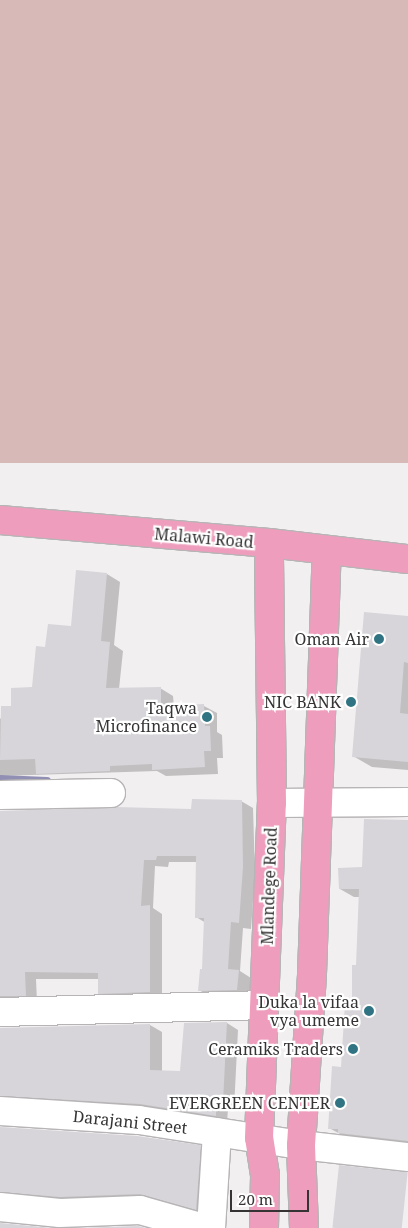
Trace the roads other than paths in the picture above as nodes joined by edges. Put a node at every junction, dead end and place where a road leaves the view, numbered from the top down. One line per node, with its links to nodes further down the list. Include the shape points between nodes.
1 (0, 520): 2 (main road, Malawi Road)
2 (269, 543): 3 (main road, Malawi Road); 9 (main road, Mlandege Road)
3 (327, 550): 4 (main road, Malawi Road); 7 (main road)
4 (408, 559)
5 (111, 793): 6 (street)
6 (0, 796)
7 (317, 802): 8 (street); 9 (street); 15 (main road, via 312,974)
8 (408, 802)
9 (272, 803): 10 (main road, Mlandege Road)
10 (265, 1004): 11 (street); 14 (main road, Mlandege Road)
11 (0, 1012)
12 (0, 1111): 13 (street, Darajani Street, via 139,1120)
13 (218, 1132): 14 (street, Darajani Street); 21 (street)
14 (260, 1138): 15 (street, Darajani Street); 17 (main road, Mlandege Road)
15 (301, 1145): 16 (street, Darajani Street); 18 (main road)
16 (408, 1157)
17 (265, 1175): 18 (main road); 22 (main road, Mlandege Road)
18 (303, 1177): 23 (main road)
19 (0, 1207): 20 (street, via 60,1214 140,1210)
20 (204, 1228)
21 (211, 1228)
22 (264, 1228)
23 (304, 1228)

